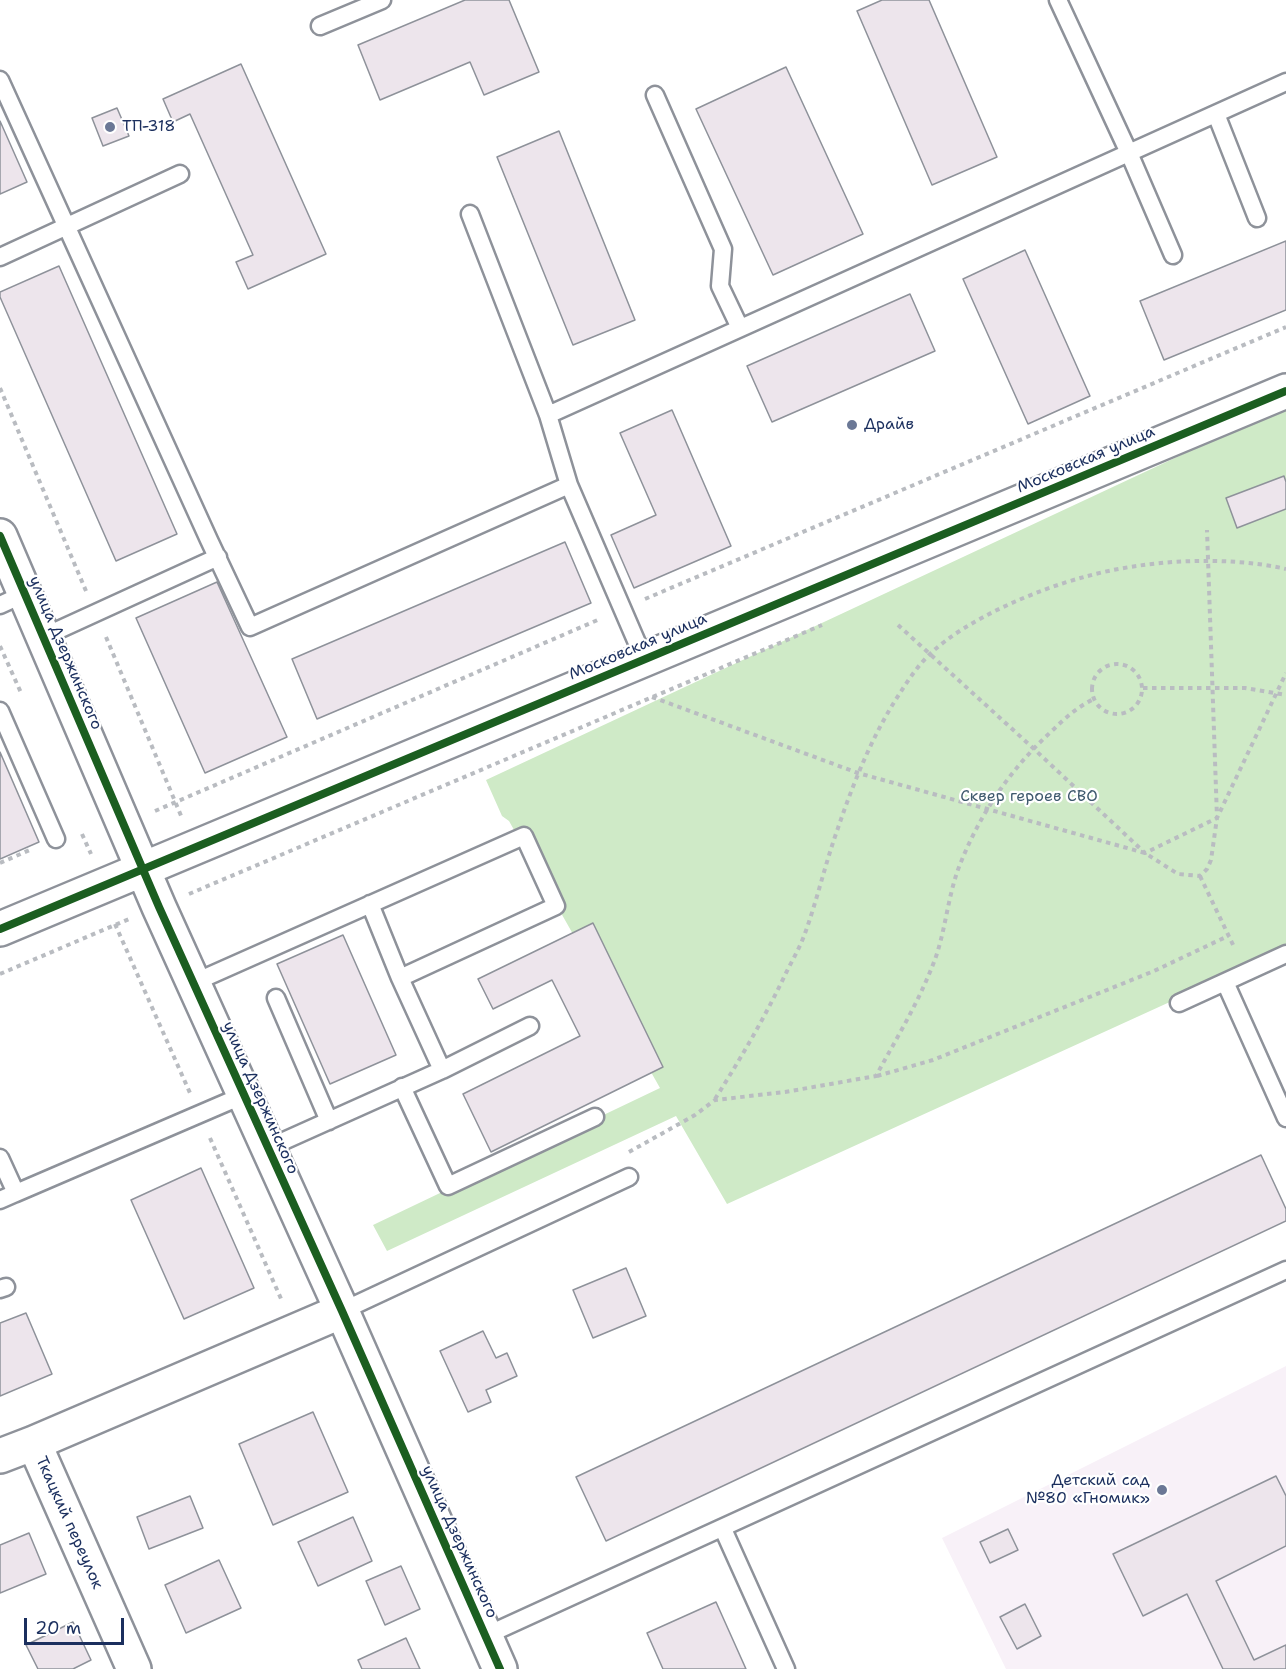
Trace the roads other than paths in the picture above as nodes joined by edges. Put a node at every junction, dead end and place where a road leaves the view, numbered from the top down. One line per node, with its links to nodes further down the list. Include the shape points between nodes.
1 (382, 0): 3 (lane)
2 (1058, 0): 8 (lane)
3 (320, 26)
4 (0, 80): 12 (lane)
5 (1286, 82): 7 (lane)
6 (655, 95): 15 (lane, via 723,249 720,286)
7 (1216, 114): 8 (lane); 11 (lane)
8 (1129, 153): 13 (lane); 15 (lane)
9 (180, 174): 12 (lane)
10 (470, 214): 17 (lane)
11 (1257, 218)
12 (66, 225): 14 (lane); 20 (lane)
13 (1173, 255)
14 (0, 257)
15 (740, 328): 17 (lane)
16 (1286, 391): 23 (street, Московская улица)
17 (548, 415): 18 (lane)
18 (569, 485): 20 (lane, via 250,627); 23 (lane)
19 (0, 536): 21 (street, улица Дзержинского)
20 (218, 557): 22 (lane)
21 (12, 599): 22 (street, улица Дзержинского)
22 (43, 637): 26 (street, улица Дзержинского)
23 (644, 659): 26 (street, Московская улица)
24 (0, 711): 25 (lane)
25 (56, 839)
26 (142, 869): 28 (street, Московская улица); 32 (street, улица Дзержинского)
27 (370, 904): 30 (lane); 30 (lane, via 524,836 556,906); 32 (lane)
28 (0, 929)
29 (1286, 954): 31 (lane)
30 (400, 978): 36 (lane)
31 (1225, 982): 34 (lane); 40 (lane)
32 (193, 983): 38 (street, улица Дзержинского)
33 (276, 999): 41 (lane)
34 (1179, 1003)
35 (530, 1026): 36 (lane)
36 (442, 1070): 37 (lane)
37 (402, 1087): 39 (lane, via 448,1186); 41 (lane)
38 (244, 1095): 42 (street, улица Дзержинского); 45 (lane)
39 (595, 1118)
40 (1286, 1118)
41 (329, 1120): 42 (lane)
42 (268, 1148): 47 (street, улица Дзержинского)
43 (0, 1158): 45 (lane)
44 (629, 1177): 47 (lane)
45 (8, 1197)
46 (1286, 1270): 50 (lane)
47 (342, 1311): 48 (street); 51 (street, улица Дзержинского)
48 (34, 1443): 49 (street); 52 (street, Ткацкий переулок)
49 (0, 1456)
50 (723, 1528): 51 (lane); 54 (lane)
51 (485, 1636): 53 (street, улица Дзержинского)
52 (134, 1669)
53 (500, 1669)
54 (786, 1669)

